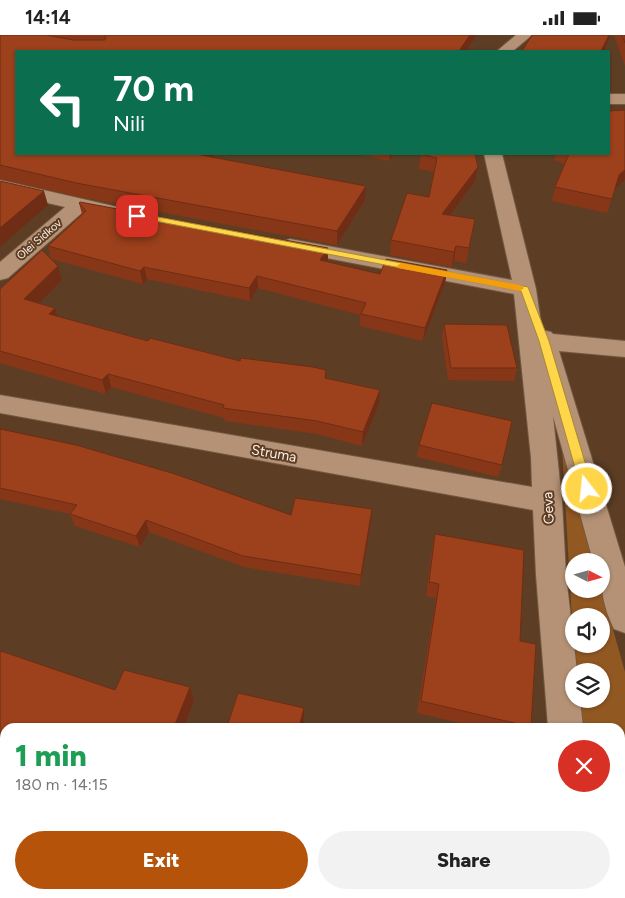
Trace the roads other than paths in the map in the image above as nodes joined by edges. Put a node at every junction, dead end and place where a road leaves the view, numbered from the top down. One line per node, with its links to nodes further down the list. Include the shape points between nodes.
1 (525, 35): 2 (street)
2 (505, 50)
3 (610, 99): 4 (street)
4 (625, 99)
5 (493, 155): 11 (street, Geva)
6 (0, 186): 7 (street)
7 (79, 205): 8 (street); 10 (street, Olei Sidkov)
8 (137, 216)
9 (272, 241): 11 (street)
10 (0, 273)
11 (525, 289): 12 (street, Geva)
12 (537, 341): 13 (street); 15 (street, Geva); 16 (street, Geva)
13 (625, 349)
14 (0, 404): 15 (street, Struma)
15 (548, 501): 17 (street, Geva, via 551,575)
16 (625, 619)
17 (566, 723)

